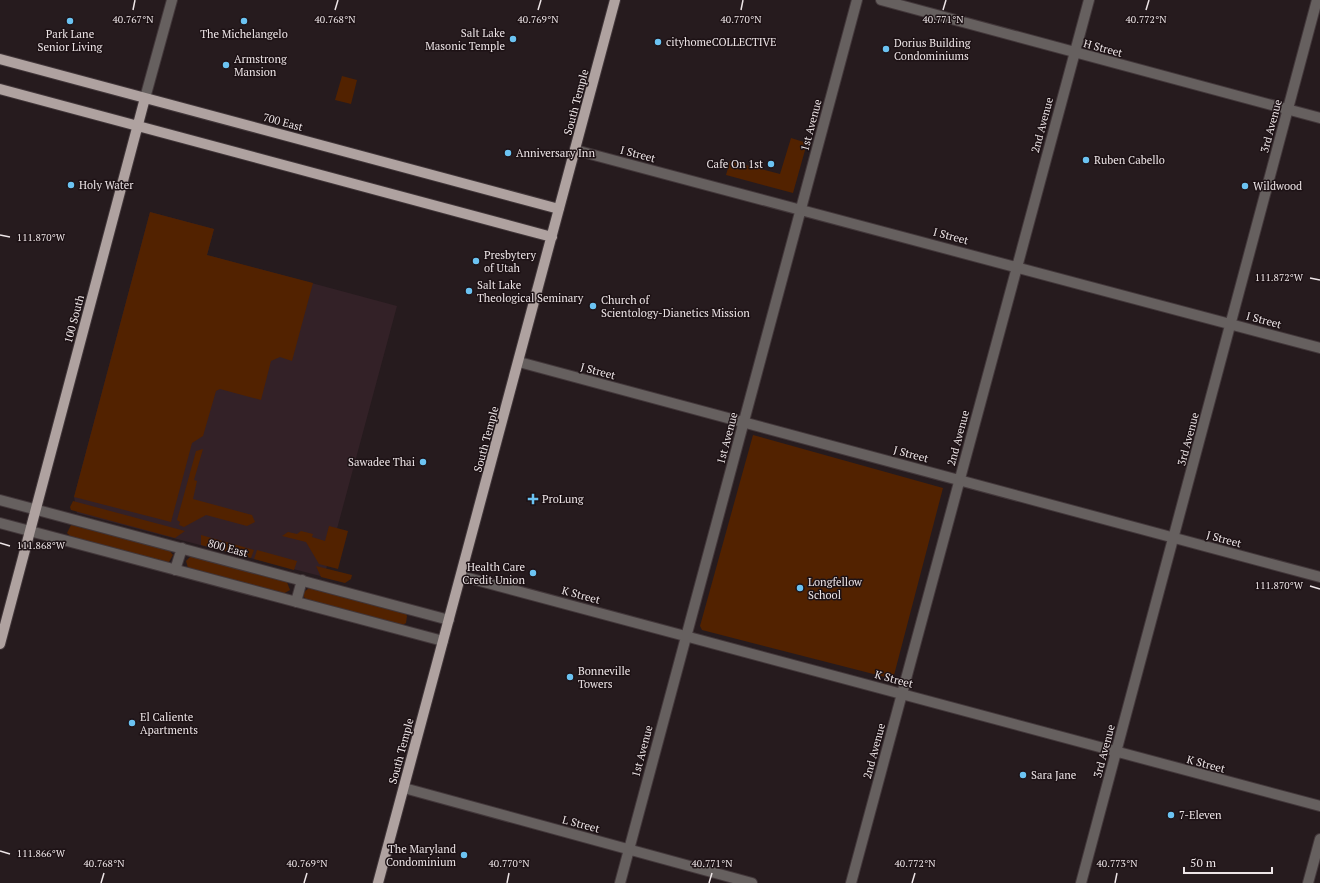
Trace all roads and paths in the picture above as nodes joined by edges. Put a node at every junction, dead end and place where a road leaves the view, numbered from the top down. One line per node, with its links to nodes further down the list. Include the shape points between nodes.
1 (172, 0): 10 (street, 100 South)
2 (615, 0): 14 (main road, South Temple)
3 (857, 0): 16 (street, 1st Avenue)
4 (881, 0): 7 (street, H Street)
5 (1089, 0): 7 (street, 2nd Avenue)
6 (1317, 0): 11 (street, 3rd Avenue)
7 (1075, 52): 11 (street, H Street); 18 (street, 2nd Avenue)
8 (0, 59): 10 (main road, 700 East)
9 (0, 89): 13 (main road)
10 (146, 98): 13 (main road, 100 South); 15 (main road, 700 East)
11 (1288, 109): 12 (street, H Street); 19 (street, 3rd Avenue)
12 (1320, 118)
13 (139, 125): 17 (main road); 25 (main road, 100 South)
14 (576, 150): 15 (main road, South Temple); 16 (street, I Street)
15 (559, 209): 17 (main road, South Temple)
16 (801, 209): 18 (street, I Street); 22 (street, 1st Avenue)
17 (552, 237): 21 (main road, South Temple)
18 (1017, 266): 19 (street, I Street); 23 (street, 2nd Avenue)
19 (1231, 324): 20 (street, I Street); 28 (street, 3rd Avenue)
20 (1320, 348)
21 (519, 362): 22 (street, J Street); 31 (main road, South Temple)
22 (744, 422): 23 (street, J Street); 36 (street, 1st Avenue)
23 (959, 480): 28 (street, J Street); 39 (street, 2nd Avenue)
24 (0, 500): 25 (street, 800 East)
25 (36, 509): 27 (main road, 100 South); 29 (street, 800 East)
26 (0, 523): 27 (street)
27 (30, 531): 30 (street); 38 (main road, 100 South)
28 (1174, 538): 32 (street, J Street); 40 (street, 3rd Avenue)
29 (182, 548): 30 (street); 33 (street, 800 East)
30 (176, 570): 34 (street)
31 (461, 576): 35 (main road, South Temple); 36 (street, K Street)
32 (1320, 577)
33 (302, 580): 34 (street); 35 (street, 800 East)
34 (296, 602): 37 (street)
35 (449, 620): 37 (main road, South Temple)
36 (686, 636): 39 (street, K Street); 44 (street, 1st Avenue)
37 (443, 641): 41 (main road, South Temple)
38 (0, 644)
39 (901, 694): 40 (street, K Street); 48 (street, 2nd Avenue)
40 (1116, 752): 42 (street, K Street); 49 (street, 3rd Avenue)
41 (404, 788): 44 (street, L Street); 45 (main road, South Temple)
42 (1320, 806)
43 (1320, 839): 50 (street)
44 (629, 849): 46 (street, 1st Avenue); 47 (street, L Street)
45 (378, 883)
46 (620, 883)
47 (752, 883)
48 (851, 883)
49 (1081, 883)
50 (1308, 883)

